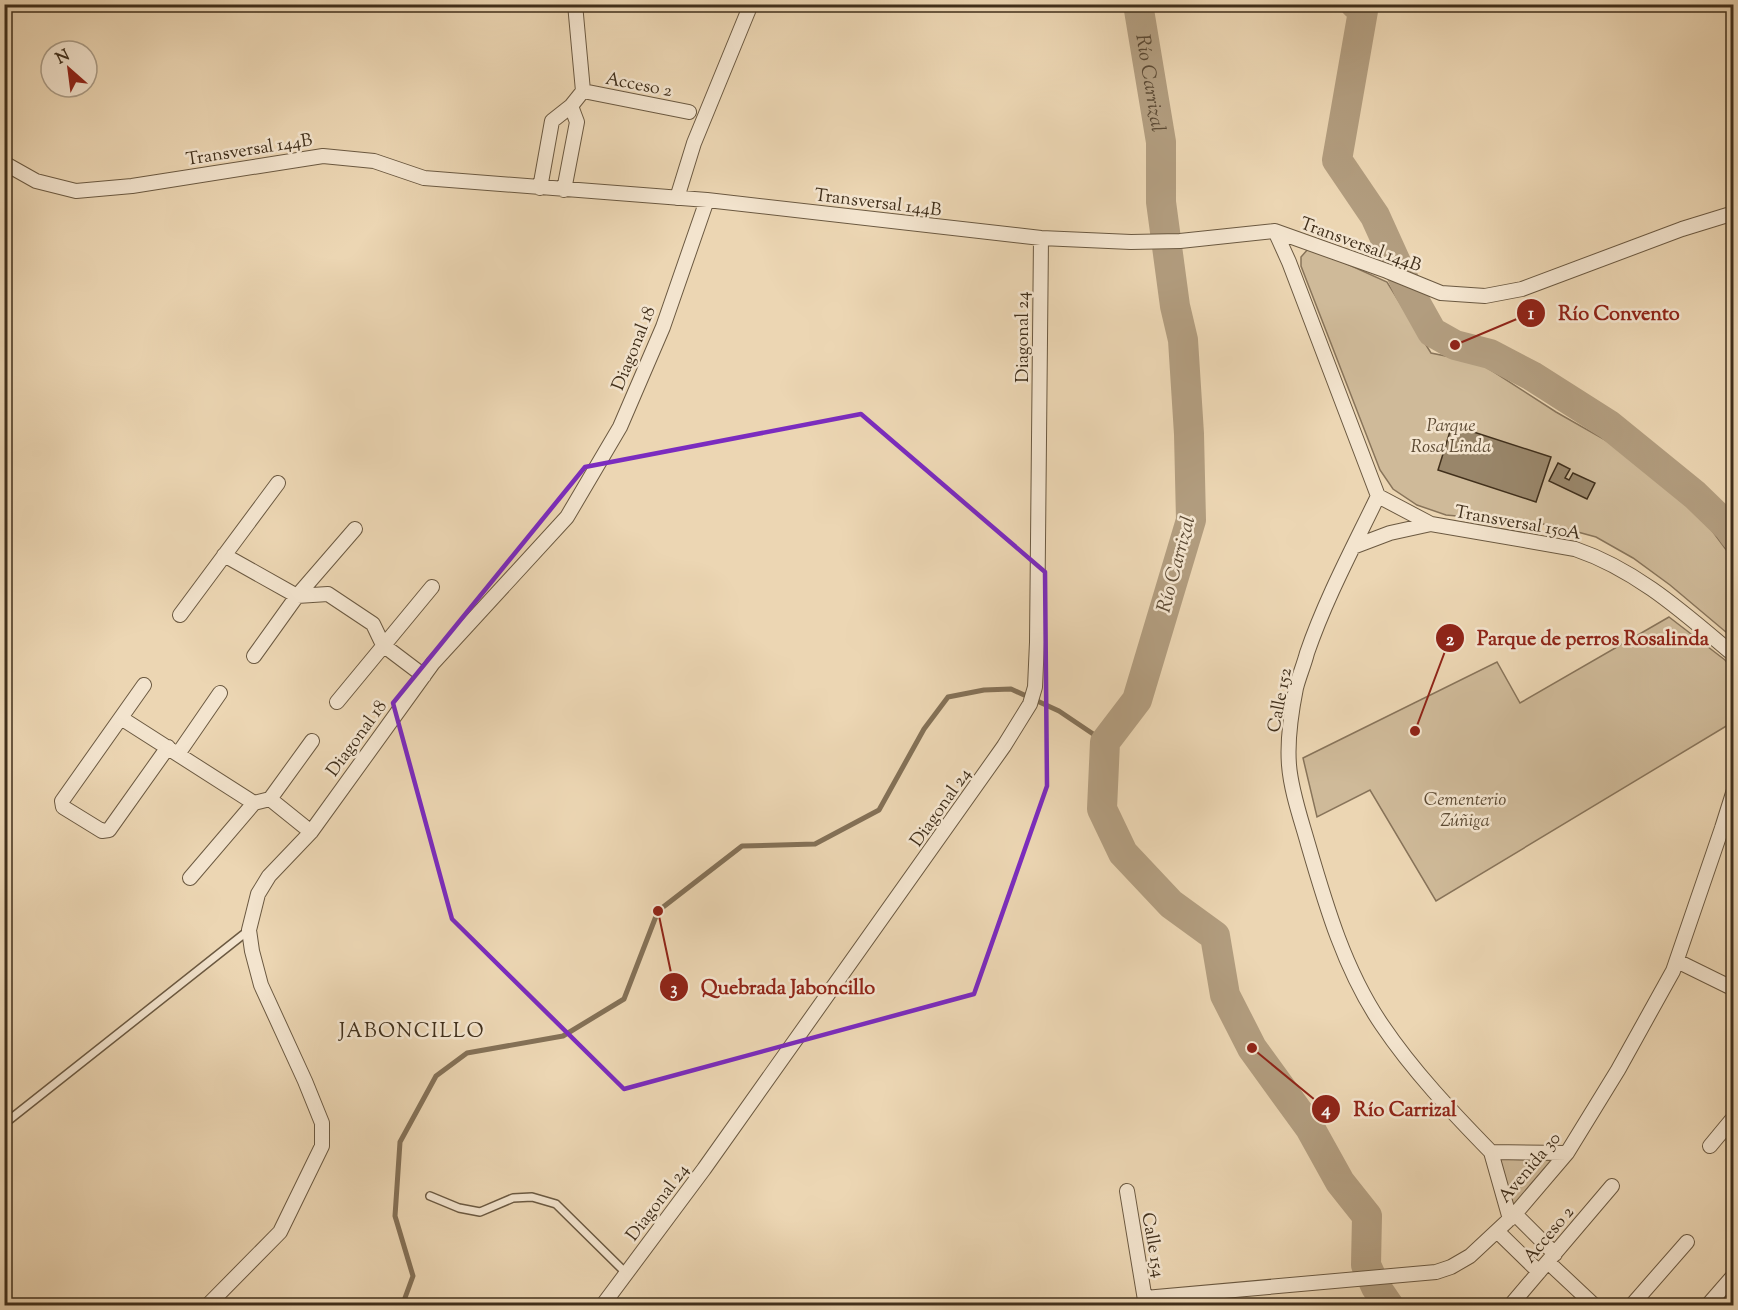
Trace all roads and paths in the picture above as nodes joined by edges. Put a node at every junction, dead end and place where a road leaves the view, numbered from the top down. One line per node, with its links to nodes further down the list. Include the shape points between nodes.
1 (575, 4): 3 (street)
2 (751, 4): 9 (street, via 694,143)
3 (583, 91): 4 (street); 5 (street, Acceso 2)
4 (571, 106): 7 (street, via 552,121); 8 (street, via 577,122)
5 (689, 112)
6 (4, 163): 7 (street, Transversal 144B, via 36,181 76,191 322,156 374,161 424,178)
7 (540, 188): 8 (street, Transversal 144B)
8 (564, 190): 9 (street, Transversal 144B)
9 (677, 198): 10 (street, Transversal 144B)
10 (707, 200): 13 (street, Transversal 144B); 26 (street, Diagonal 18, via 663,327 620,427 567,517)
11 (1734, 213): 12 (street, Transversal 144B, via 1522,289 1485,296 1441,293)
12 (1275, 231): 13 (street, Transversal 144B, via 1180,241); 15 (street)
13 (1041, 238): 53 (street, Diagonal 24, via 1037,642 1035,687 1030,704 1004,747 801,1034)
14 (278, 483): 19 (street)
15 (1378, 496): 16 (street, Transversal 150A); 18 (street, Calle 152)
16 (1431, 524): 18 (street); 24 (street, Transversal 150A, via 1592,555 1634,575)
17 (355, 530): 21 (street)
18 (1353, 547): 44 (street, Calle 152, via 1327,601 1296,686 1288,744 1295,798 1333,922 1364,995 1423,1079)
19 (225, 555): 21 (street); 22 (street)
20 (432, 587): 23 (street)
21 (297, 596): 23 (street, via 328,594 373,624); 25 (street)
22 (180, 615)
23 (383, 645): 26 (street); 29 (street)
24 (1734, 655)
25 (254, 656)
26 (424, 676): 36 (street, Diagonal 18)
27 (144, 685): 30 (street)
28 (220, 693): 32 (street)
29 (337, 702)
30 (121, 718): 32 (street); 32 (street, via 62,801 63,807 102,831 109,830)
31 (312, 741): 34 (street)
32 (173, 751): 35 (street)
33 (1734, 790): 39 (street, Avenida 30)
34 (270, 799): 35 (street); 36 (street)
35 (254, 803): 37 (street)
36 (311, 832): 38 (street, Diagonal 18, via 269,876 258,894)
37 (190, 878)
38 (249, 930): 42 (lane); 56 (street, Diagonal 18, via 261,985 322,1123 322,1146 280,1232)
39 (1677, 961): 40 (street); 45 (street, Avenida 30)
40 (1734, 989)
41 (1734, 1117): 43 (street)
42 (4, 1124)
43 (1710, 1146)
44 (1491, 1152): 45 (street); 49 (street, Calle 152)
45 (1567, 1153): 49 (street, Avenida 30)
46 (1612, 1186): 52 (street, Acceso 2)
47 (1127, 1191): 55 (street, Calle 154)
48 (430, 1196): 53 (lane, via 480,1212 513,1198 532,1197 556,1204)
49 (1512, 1216): 50 (street, Avenida 30); 52 (street)
50 (1497, 1231): 52 (street); 55 (street, Avenida 30, via 1461,1263 1436,1272)
51 (1687, 1242): 60 (street)
52 (1547, 1263): 58 (street, Acceso 2); 59 (street)
53 (626, 1273): 57 (street, Diagonal 24)
54 (1734, 1275): 61 (street)
55 (1146, 1302)
56 (207, 1305)
57 (602, 1305)
58 (1510, 1305)
59 (1595, 1305)
60 (1631, 1305)
61 (1707, 1305)

